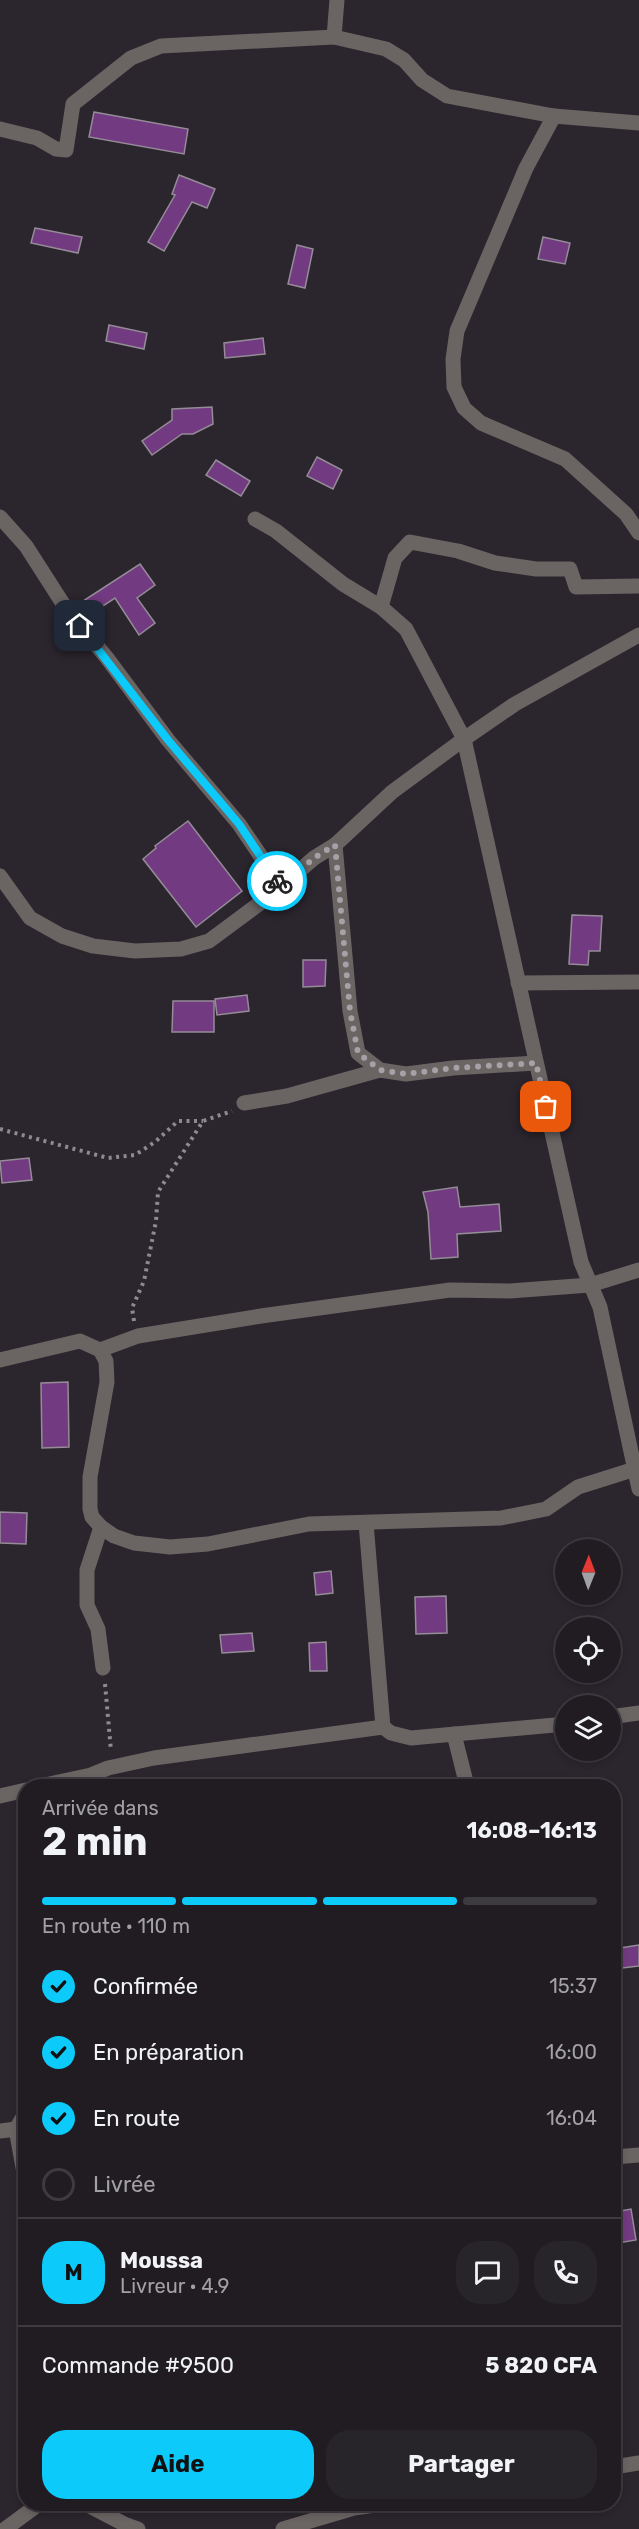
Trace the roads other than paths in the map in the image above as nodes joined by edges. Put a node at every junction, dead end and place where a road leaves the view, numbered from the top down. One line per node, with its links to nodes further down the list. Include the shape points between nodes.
1 (337, 0): 2 (street)
2 (334, 38): 3 (street, via 386,49 447,96); 5 (street, via 161,46 130,58 73,104 66,150)
3 (554, 116): 4 (street); 8 (street, via 526,168 457,331 454,387 465,408 481,423 565,459 626,514)
4 (639, 123)
5 (0, 129)
6 (0, 517): 15 (street, via 26,546 67,610 168,740 239,824)
7 (255, 519): 10 (street)
8 (639, 533)
9 (639, 586): 10 (street, via 576,587 570,569 495,563 410,542 395,558)
10 (381, 607): 12 (street, via 406,629)
11 (639, 635): 12 (street, via 515,704)
12 (464, 739): 13 (street, via 392,792); 17 (street)
13 (335, 845): 15 (street); 19 (street, via 354,1036 358,1053)
14 (0, 876): 15 (street, via 30,918 62,936 93,946 135,951 182,949 209,941)
15 (281, 886)
16 (639, 982): 17 (street)
17 (518, 983): 18 (street)
18 (536, 1063): 19 (street, via 406,1074); 22 (street, via 581,1262)
19 (380, 1070): 20 (street, via 287,1096)
20 (244, 1103)
21 (639, 1270): 22 (street)
22 (591, 1285): 23 (street, via 510,1291 450,1290 138,1336); 25 (street, via 600,1307)
23 (100, 1350): 24 (street, via 80,1341); 28 (street, via 106,1361 107,1382 89,1504 92,1517)
24 (0, 1360)
25 (635, 1469): 26 (street); 27 (street, via 578,1487 546,1509 501,1518)
26 (639, 1489)
27 (366, 1523): 28 (street, via 309,1524 208,1544 170,1547 134,1543); 33 (street)
28 (101, 1527): 29 (street, via 87,1570 87,1605 98,1629)
29 (103, 1668)
30 (639, 1713): 31 (street)
31 (621, 1715)
32 (555, 1725): 34 (street)
33 (383, 1727): 34 (street, via 411,1738); 35 (street, via 154,1758 108,1768)
34 (454, 1734): 36 (street)
35 (94, 1779)
36 (465, 1779)
37 (18, 1792): 38 (street)
38 (0, 1797)
39 (8, 2130): 42 (street)
40 (639, 2155): 41 (street)
41 (621, 2156)
42 (18, 2160)
43 (639, 2463): 44 (street)
44 (621, 2466)
45 (29, 2511): 48 (street)
46 (99, 2511): 49 (street)
47 (338, 2511): 50 (street)
48 (4, 2529)
49 (138, 2529)
50 (283, 2529)

